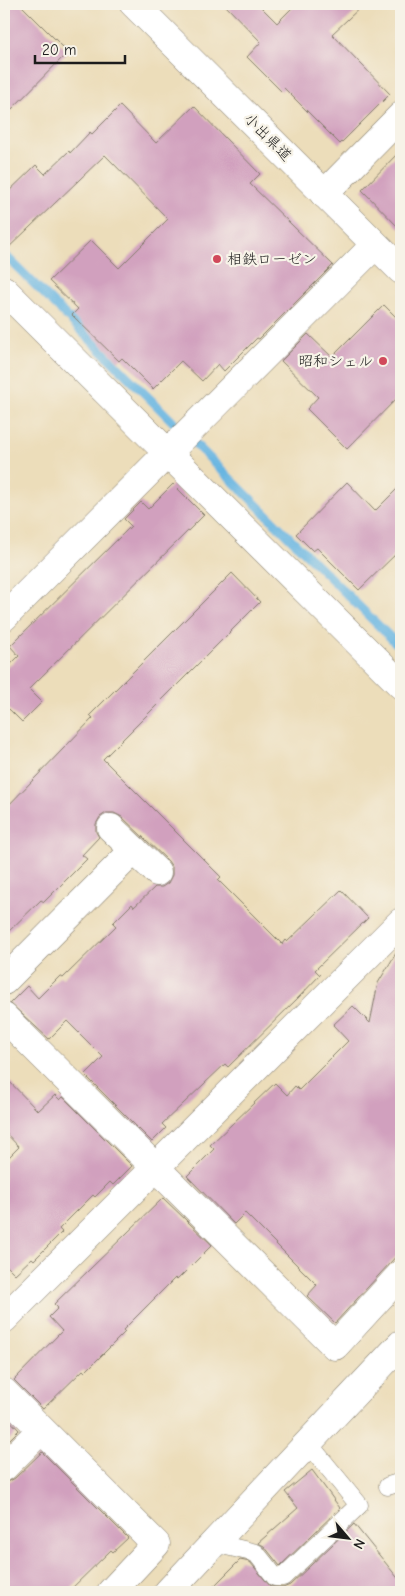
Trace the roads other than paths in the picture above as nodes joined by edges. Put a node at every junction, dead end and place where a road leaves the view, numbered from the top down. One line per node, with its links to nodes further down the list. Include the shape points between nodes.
1 (134, 4): 3 (street, 小出県道)
2 (401, 116): 3 (street)
3 (324, 194): 4 (street, 小出県道)
4 (375, 245): 5 (street, 小出県道); 7 (street)
5 (401, 270)
6 (4, 290): 7 (street)
7 (176, 445): 8 (street); 9 (street)
8 (4, 617)
9 (401, 685)
10 (111, 828): 11 (street)
11 (134, 850): 12 (street); 14 (street)
12 (157, 872)
13 (401, 922): 16 (street)
14 (4, 981)
15 (4, 1017): 16 (street)
16 (154, 1168): 17 (street, via 334,1346); 18 (street)
17 (401, 1274)
18 (4, 1319)
19 (401, 1344): 22 (street)
20 (4, 1392): 21 (street)
21 (41, 1430): 23 (street); 25 (street, via 156,1544)
22 (308, 1443): 24 (street); 24 (lane, via 359,1505 283,1576 274,1577 256,1552)
23 (4, 1467)
24 (214, 1543): 26 (street)
25 (111, 1592)
26 (168, 1592)

